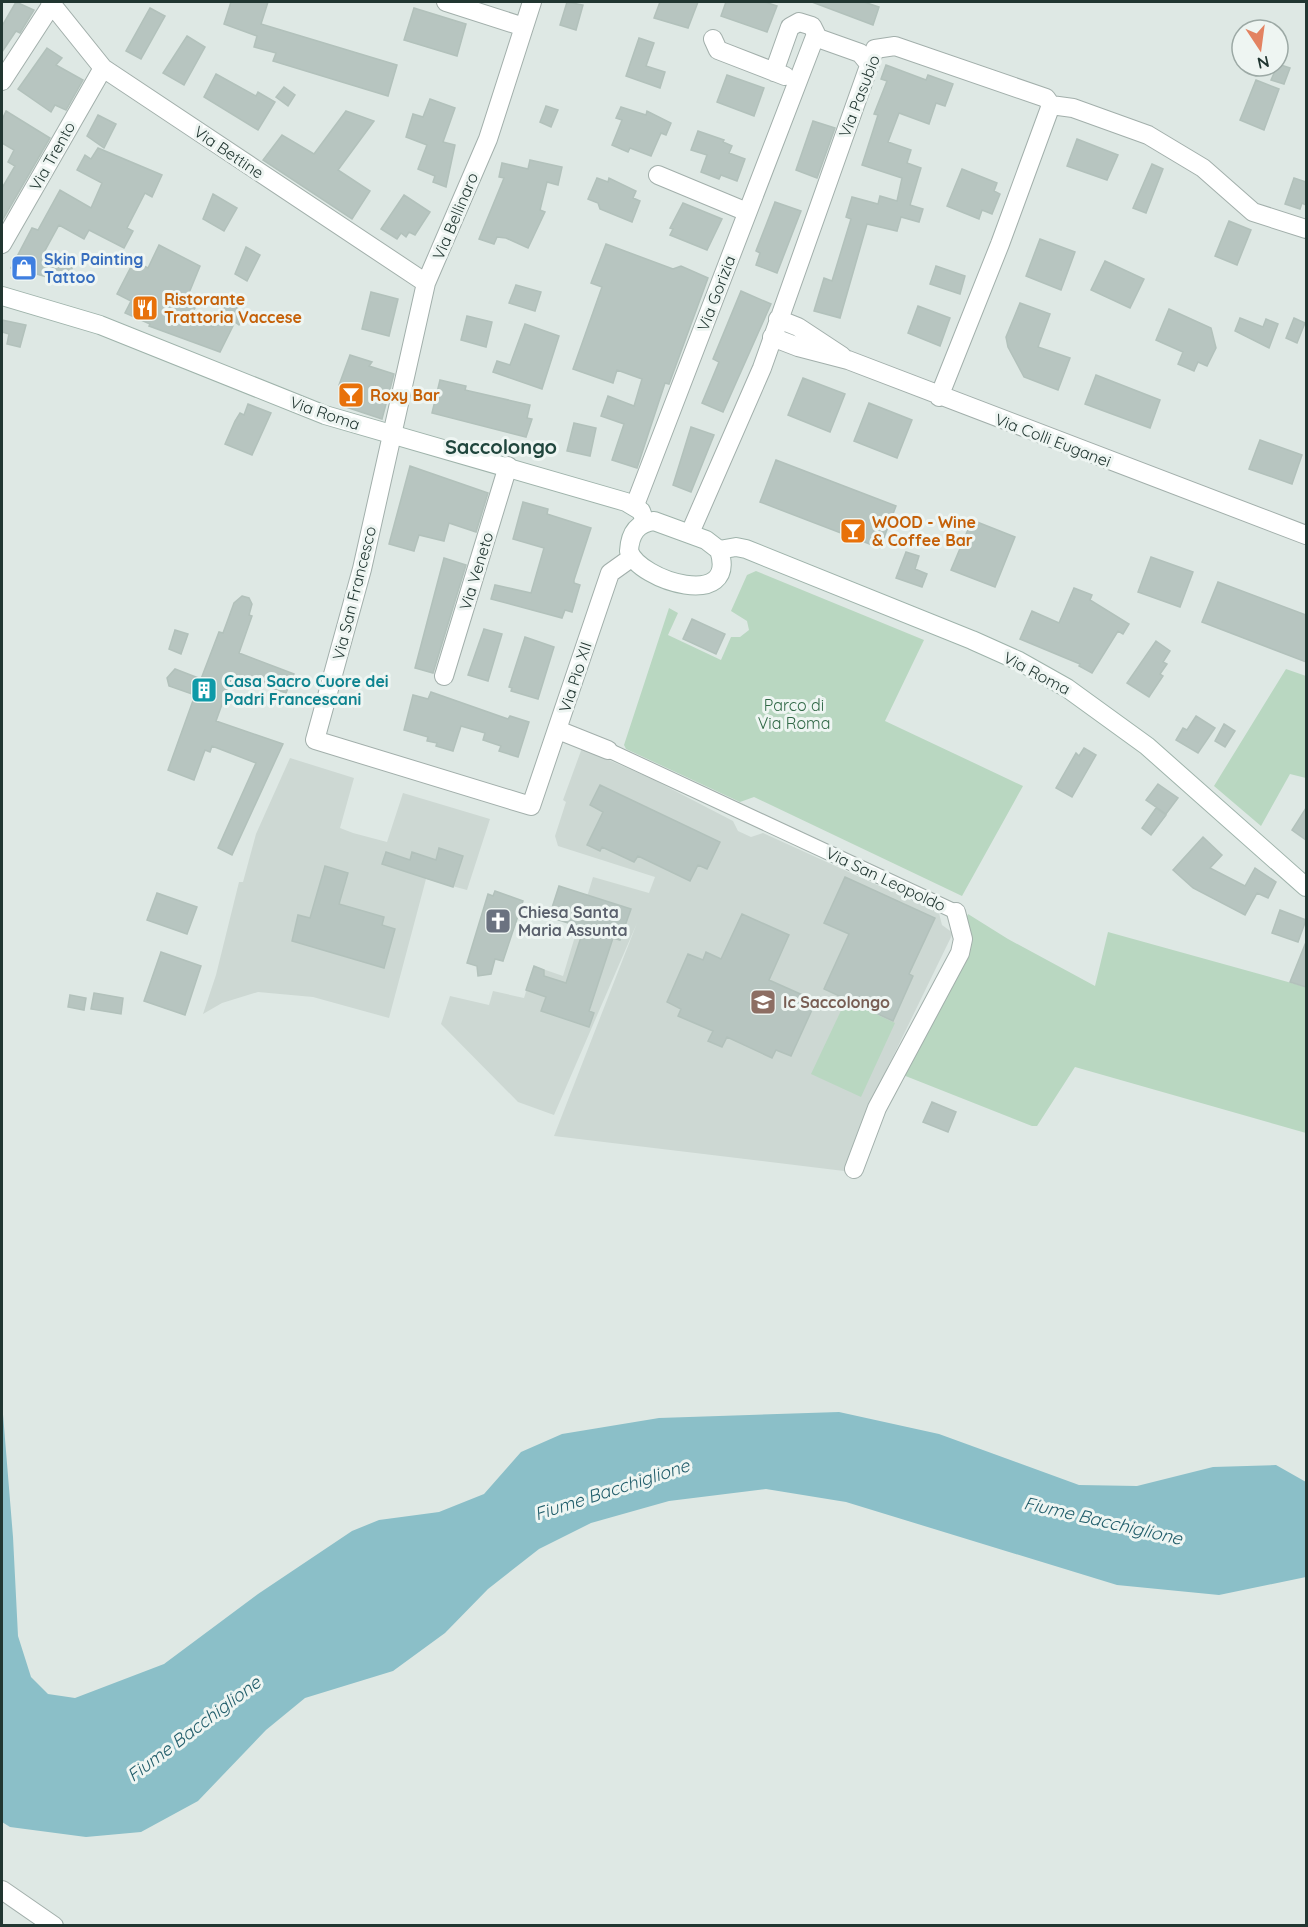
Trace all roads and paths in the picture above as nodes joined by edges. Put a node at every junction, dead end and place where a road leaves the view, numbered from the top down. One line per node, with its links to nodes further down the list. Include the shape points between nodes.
1 (446, 2): 4 (street)
2 (532, 2): 4 (street, Via Bellinaro)
3 (51, 3): 8 (street, Via Bettine); 11 (street)
4 (524, 27): 17 (street, Via Bellinaro, via 488,140)
5 (814, 37): 7 (street, via 860,53); 9 (street, via 816,29 812,26 794,23); 10 (street, Via Gorizia)
6 (713, 39): 9 (street, via 717,50)
7 (869, 64): 12 (street, Via Pasubio, via 875,49 895,46 1046,98); 19 (street, Via Pasubio)
8 (103, 68): 16 (street, Via Trento); 17 (street, Via Bettine)
9 (774, 72): 10 (street)
10 (798, 80): 14 (street, Via Gorizia)
11 (2, 81)
12 (1051, 105): 15 (street, Via Pasubio, via 1073,108 1148,135 1203,168 1253,212); 24 (street)
13 (658, 175): 14 (street)
14 (747, 212): 27 (street, Via Gorizia)
15 (1306, 229)
16 (2, 244)
17 (426, 283): 25 (street, Via Bellinaro)
18 (2, 296): 25 (street, Via Roma, via 100,325 293,403)
19 (778, 319): 20 (street); 22 (street, via 798,327)
20 (772, 337): 21 (street, Via Colli Euganei); 23 (street)
21 (798, 348): 22 (street, Via Colli Euganei); 23 (street, via 782,350)
22 (848, 360): 24 (street, Via Colli Euganei)
23 (762, 368): 29 (street)
24 (939, 397): 30 (street, Via Colli Euganei)
25 (393, 435): 26 (street, Via Roma); 36 (street, Via San Francesco, via 362,569 315,740)
26 (508, 466): 27 (street, Via Roma); 33 (street, Via Veneto)
27 (635, 505): 28 (street)
28 (645, 522): 29 (street); 32 (street, via 632,536)
29 (693, 528): 31 (street)
30 (1306, 535)
31 (719, 550): 32 (street, via 719,573 701,587 686,586 644,569); 37 (street, Via Roma, via 746,549 972,640 1082,697 1147,746)
32 (631, 558): 34 (street, Via Pio XII, via 610,573)
33 (444, 676)
34 (558, 730): 35 (street, Via San Leopoldo); 36 (street, Via Pio XII)
35 (608, 750): 38 (street, Via San Leopoldo)
36 (531, 806)
37 (1306, 887)
38 (956, 912): 39 (street, Via San Leopoldo, via 963,939 960,953 877,1108)
39 (855, 1169)
40 (2, 1890): 41 (street)
41 (54, 1926)

